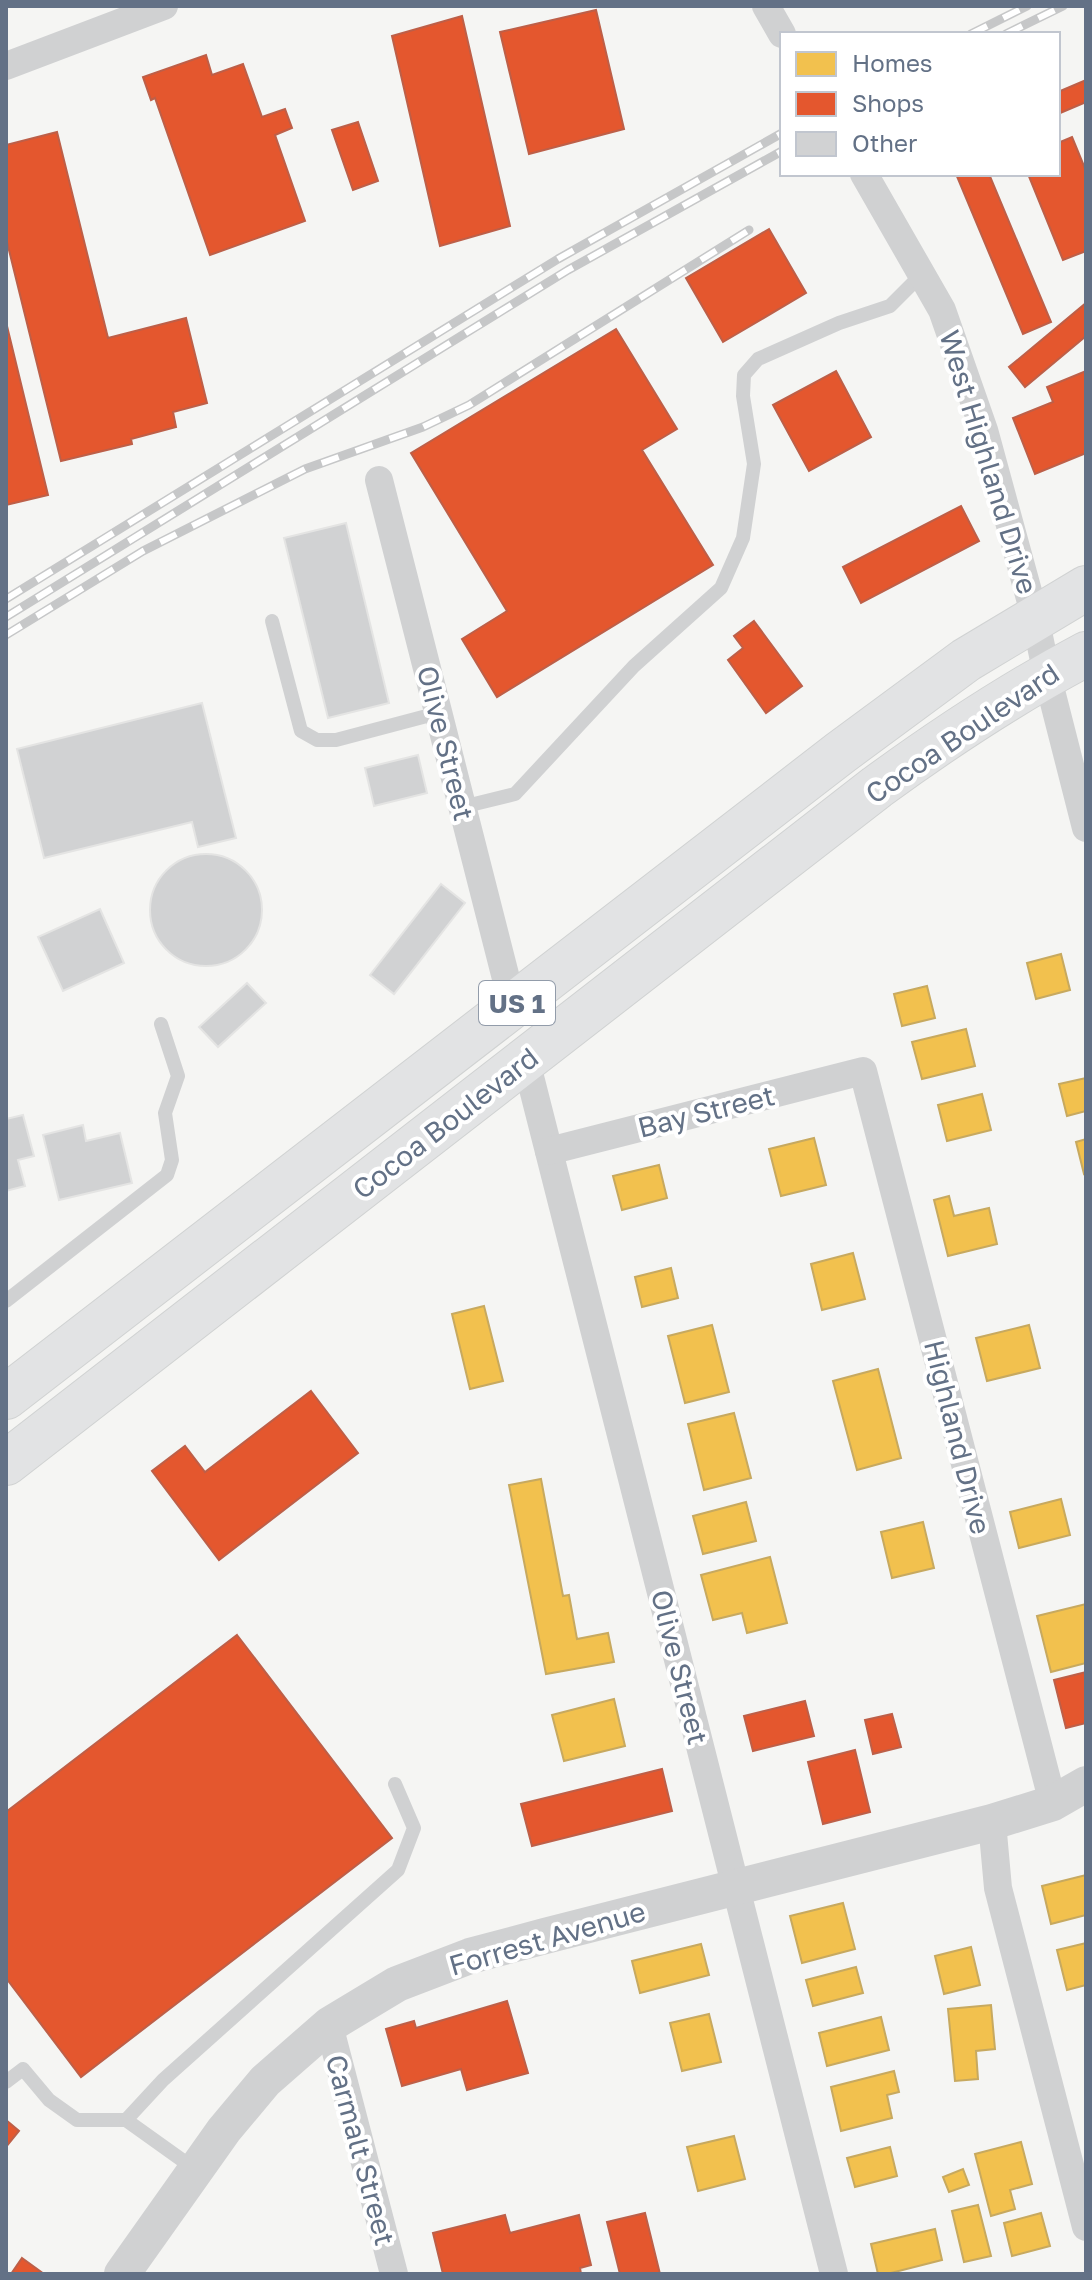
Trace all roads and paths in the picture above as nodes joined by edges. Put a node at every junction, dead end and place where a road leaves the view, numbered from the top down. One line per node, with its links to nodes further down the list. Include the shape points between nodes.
1 (164, 6): 4 (street)
2 (766, 6): 3 (street)
3 (781, 32)
4 (6, 66)
5 (865, 176): 6 (street, West Highland Drive)
6 (921, 275): 9 (street, West Highland Drive, via 942,310 984,430); 14 (lane, via 890,306 758,359 744,375 754,464 743,538 721,588 634,666 515,794)
7 (379, 480): 13 (street, Olive Street)
8 (1086, 588): 9 (main road, Cocoa Boulevard / US 1)
9 (1035, 617): 12 (street, West Highland Drive); 15 (main road, Cocoa Boulevard / US 1, via 905,704)
10 (272, 621): 13 (lane, via 301,731 317,740 336,740)
11 (1086, 654): 12 (main road, Cocoa Boulevard / US 1)
12 (1047, 675): 16 (street, West Highland Drive); 19 (main road, Cocoa Boulevard / US 1, via 877,787)
13 (438, 713): 14 (street, Olive Street)
14 (462, 807): 17 (street, Olive Street)
15 (751, 822): 17 (main road, Cocoa Boulevard / US 1); 19 (main road, via 714,879 551,1009 529,1038)
16 (1086, 828)
17 (513, 1006): 22 (main road, via 510,1033 496,1059 297,1216); 24 (main road, Cocoa Boulevard / US 1)
18 (161, 1024): 23 (lane, via 178,1076 165,1113 172,1160 167,1175)
19 (526, 1061): 21 (street, Olive Street); 22 (main road, Cocoa Boulevard / US 1)
20 (863, 1071): 21 (street, Bay Street); 28 (street, Highland Drive)
21 (549, 1151): 30 (street, Olive Street)
22 (237, 1284): 25 (main road, Cocoa Boulevard / US 1)
23 (6, 1301)
24 (6, 1397)
25 (6, 1463)
26 (395, 1784): 33 (lane, via 414,1828 398,1870 163,2080)
27 (1086, 1784): 28 (street, Forrest Avenue)
28 (1053, 1803): 29 (street, Forrest Avenue)
29 (992, 1822): 30 (street, Forrest Avenue); 35 (street, via 998,1888)
30 (735, 1887): 31 (street, Forrest Avenue, via 470,1956 397,1984); 38 (street, Olive Street)
31 (329, 2025): 34 (street, Forrest Avenue, via 265,2081); 37 (street, Carmalt Street)
32 (6, 2082): 33 (lane, via 23,2069 49,2100 77,2120)
33 (126, 2120): 34 (lane)
34 (196, 2170): 36 (street, Forrest Avenue)
35 (1086, 2227)
36 (122, 2274)
37 (394, 2274)
38 (834, 2274)

